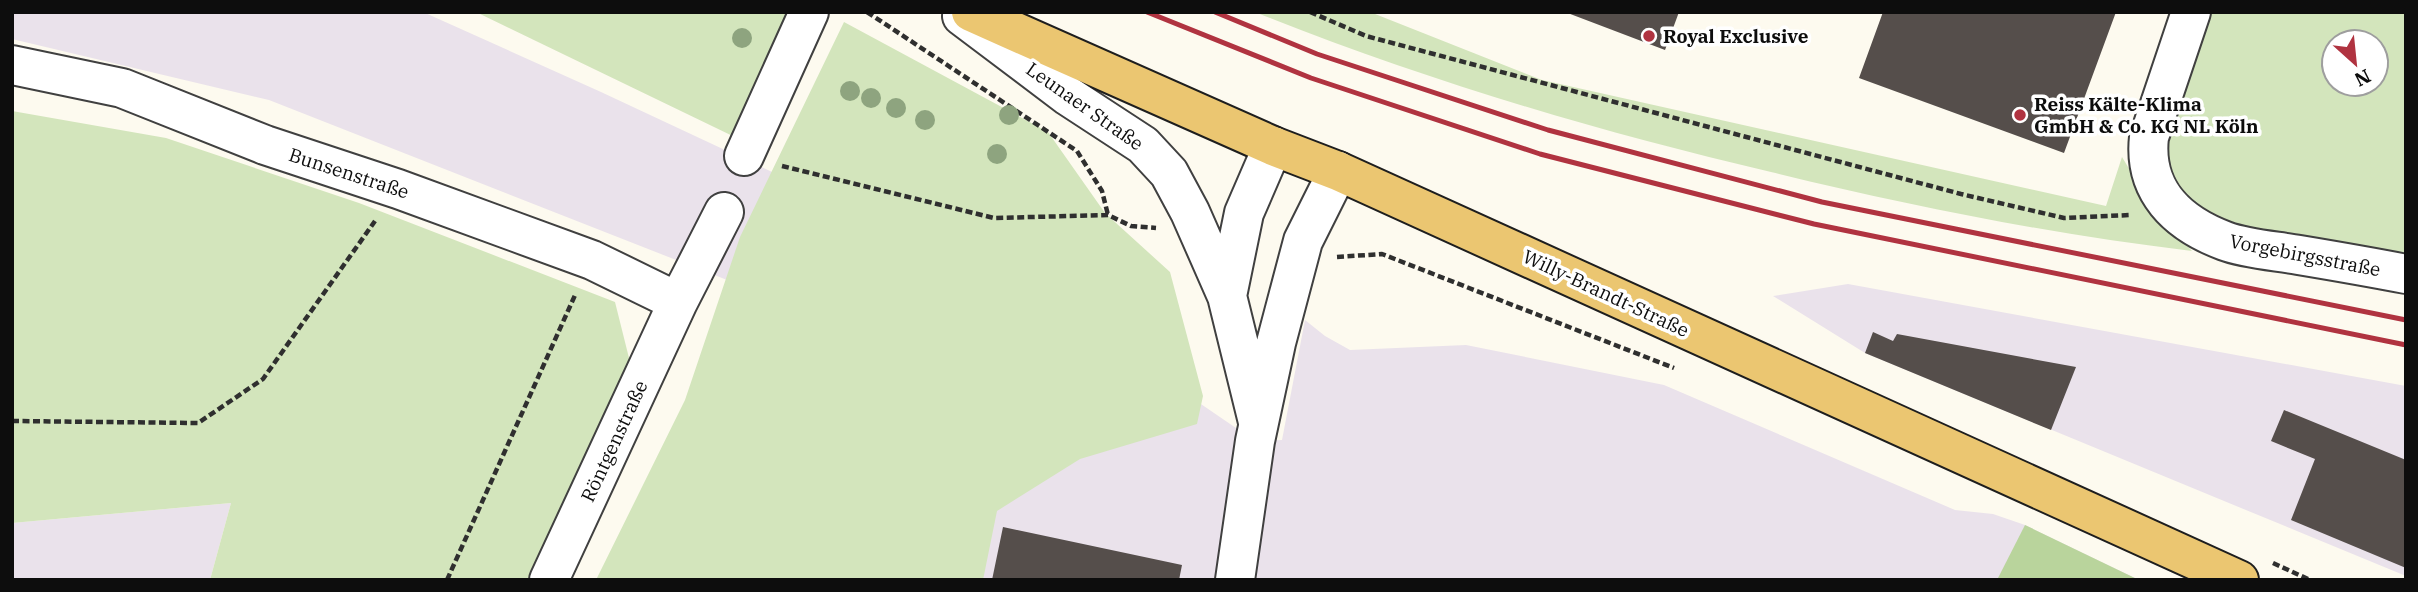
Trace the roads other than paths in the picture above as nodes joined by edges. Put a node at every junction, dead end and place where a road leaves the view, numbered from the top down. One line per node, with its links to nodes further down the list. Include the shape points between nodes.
1 (809, 12): 7 (street)
2 (956, 12): 11 (street, Leunaer Straße, via 1068,96 1143,145 1169,173)
3 (971, 12): 6 (main road, Willy-Brandt-Straße)
4 (2191, 12): 10 (street, Vorgebirgsstraße, via 2149,137 2147,158 2152,180 2179,217 2226,242)
5 (12, 65): 12 (street, Bunsenstraße, via 122,88 265,145 592,260)
6 (1273, 146): 8 (main road, Willy-Brandt-Straße); 11 (street, Leunaer Straße, via 1244,213)
7 (744, 156)
8 (1338, 171): 13 (street, Leunaer Straße, via 1303,241); 16 (main road, Willy-Brandt-Straße)
9 (724, 212): 12 (street, Röntgenstraße)
10 (2406, 274)
11 (1227, 296): 13 (street, Leunaer Straße)
12 (678, 302): 14 (street, Röntgenstraße)
13 (1258, 422): 15 (street, Leunaer Straße)
14 (549, 580)
15 (1235, 580)
16 (2239, 580)

